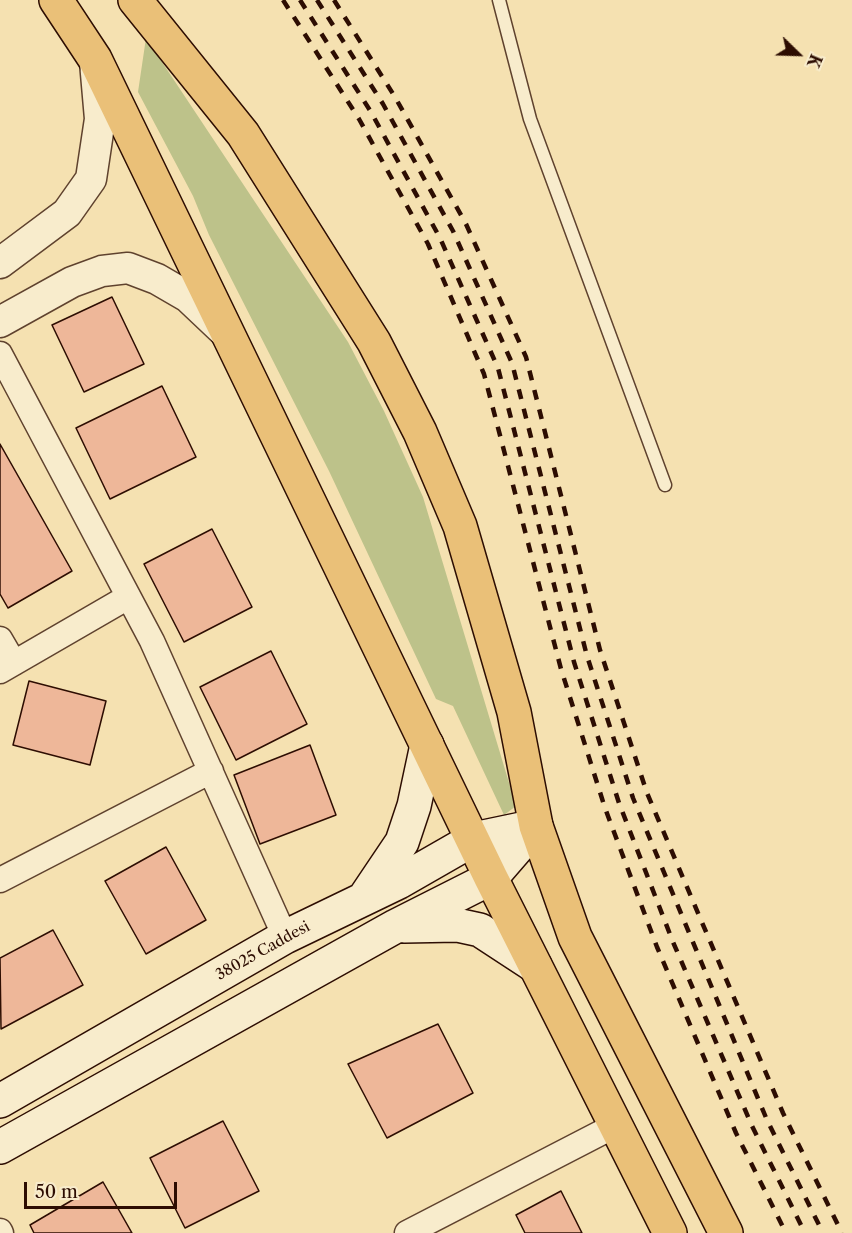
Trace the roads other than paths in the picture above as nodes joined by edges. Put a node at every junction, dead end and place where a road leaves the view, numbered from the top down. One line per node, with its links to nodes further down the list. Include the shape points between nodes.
1 (56, 0): 4 (main road)
2 (135, 0): 15 (main road, via 243,134 374,342 420,432 460,526 514,712)
3 (499, 0): 9 (lane, via 530,120)
4 (95, 59): 5 (street, via 99,119 92,179 67,213); 7 (main road)
5 (0, 263)
6 (0, 322): 7 (street, via 72,282 102,271 128,268 188,297)
7 (228, 334): 13 (main road)
8 (0, 354): 10 (street)
9 (665, 485)
10 (128, 597): 12 (street); 14 (street)
11 (0, 639): 12 (street)
12 (7, 667)
13 (427, 745): 16 (main road); 19 (main road, via 402,842)
14 (211, 771): 18 (street); 21 (street)
15 (536, 826): 16 (main road, 38025 Caddesi); 17 (main road); 28 (main road, via 575,937)
16 (474, 839): 17 (main road); 19 (main road, 38025 Caddesi)
17 (491, 878): 20 (main road); 22 (main road)
18 (0, 880)
19 (363, 899): 21 (main road, 38025 Caddesi)
20 (396, 926): 22 (main road, via 457,925 480,930); 25 (main road)
21 (285, 937): 23 (main road, 38025 Caddesi)
22 (536, 966): 24 (main road)
23 (0, 1101)
24 (616, 1125): 26 (street); 27 (main road)
25 (0, 1146)
26 (407, 1233)
27 (670, 1233)
28 (726, 1233)

